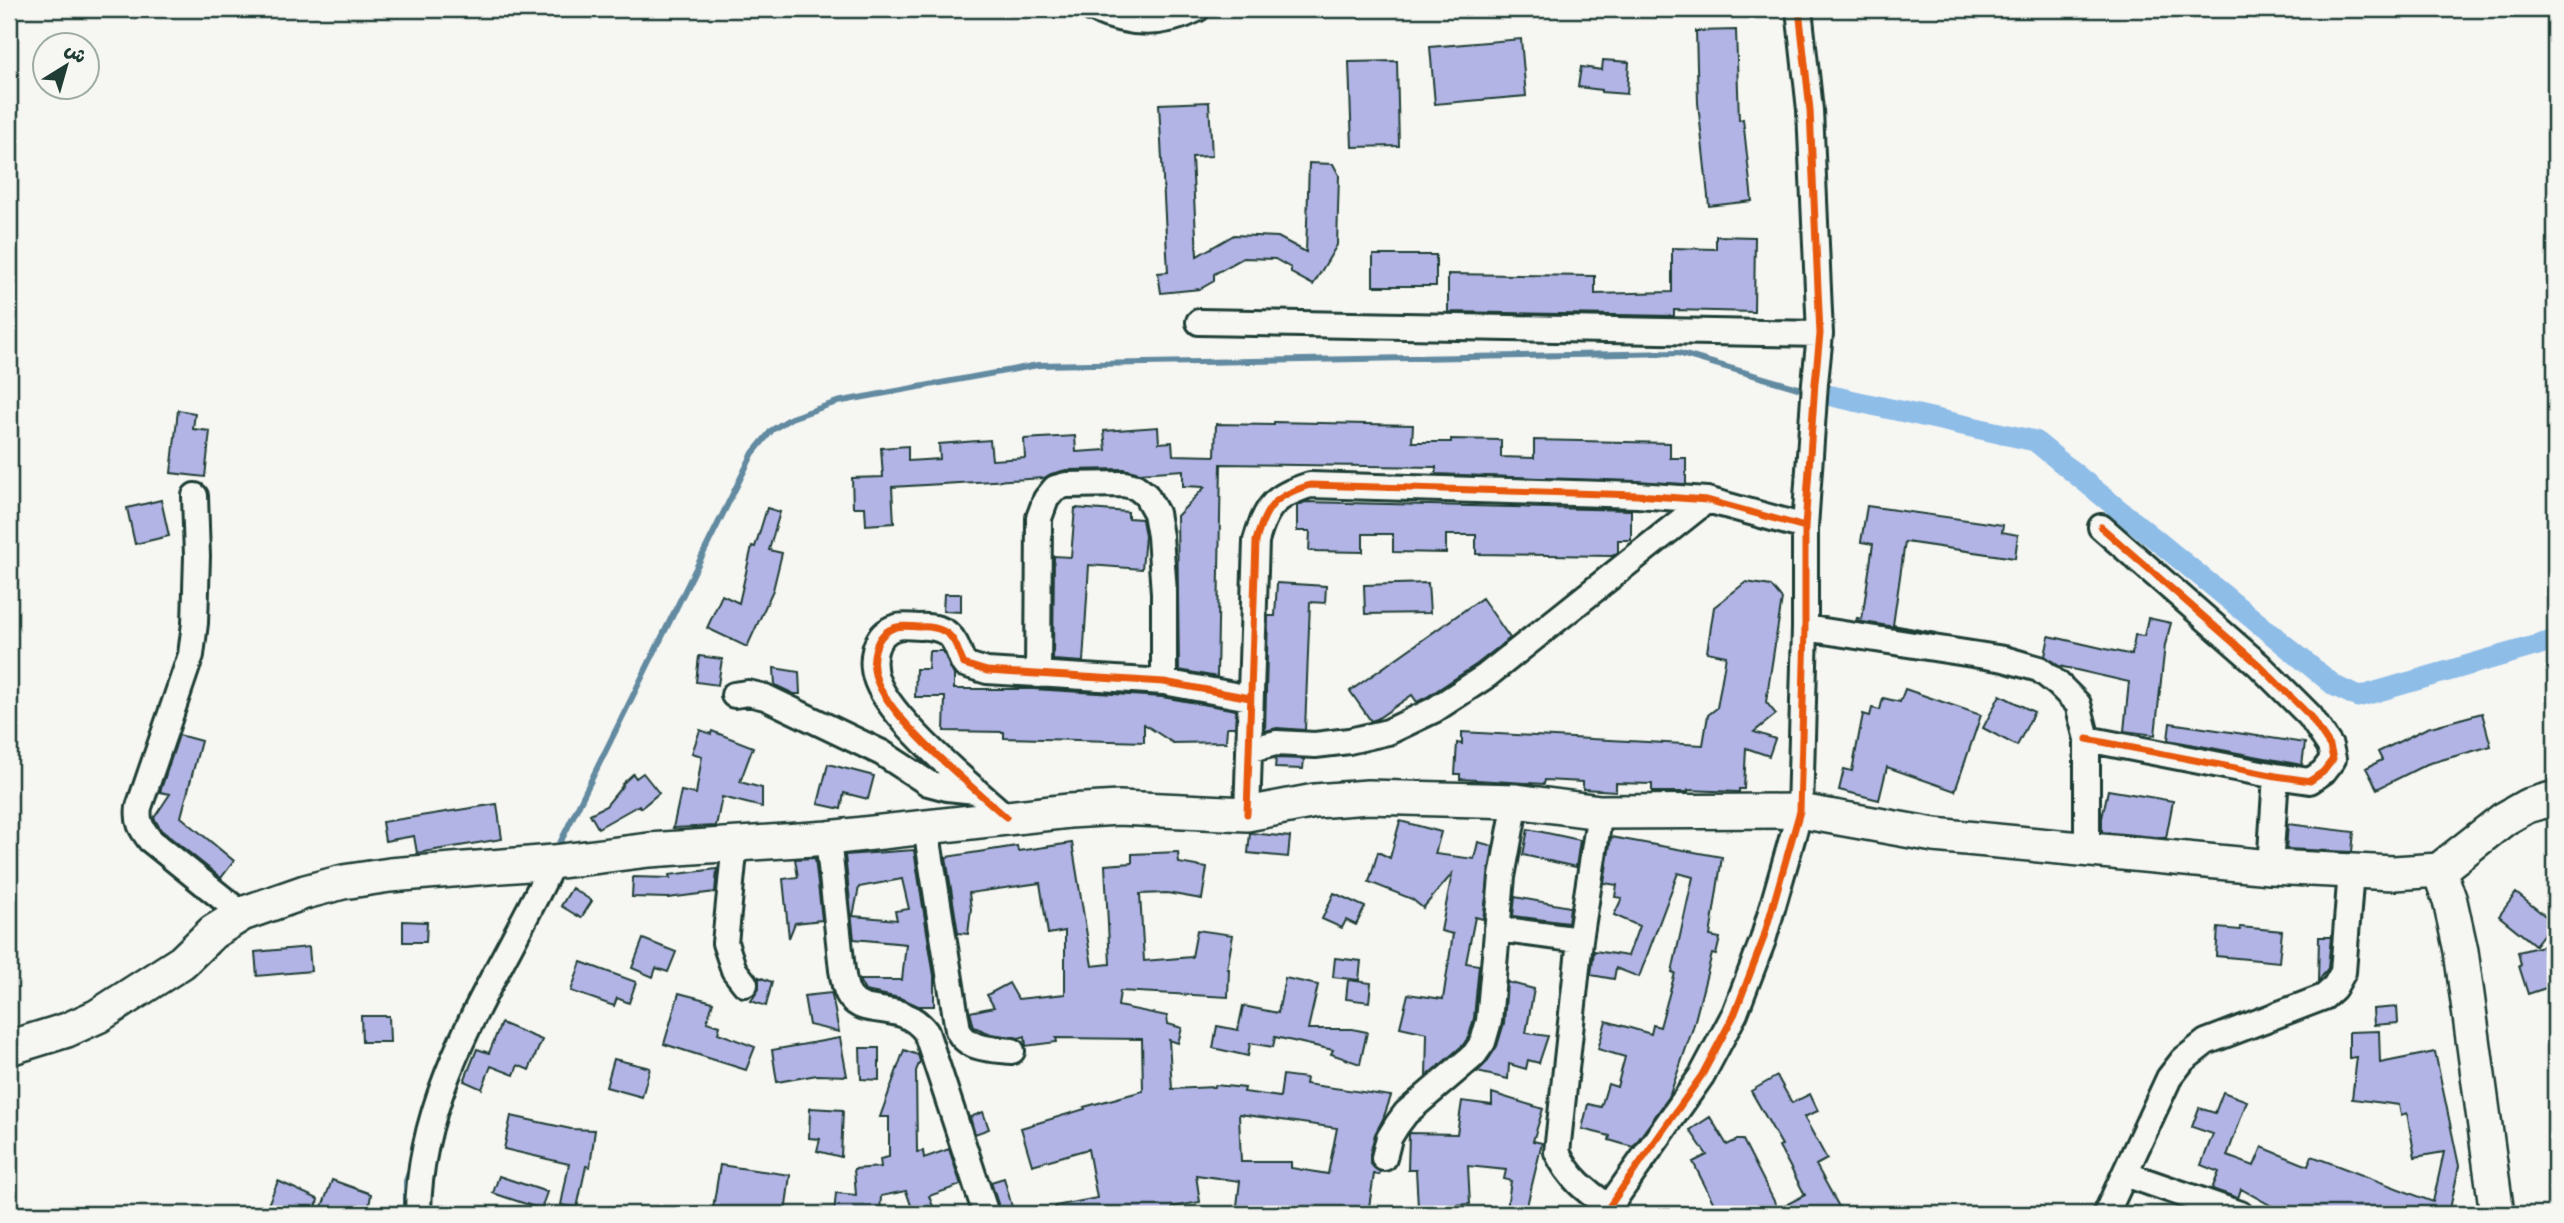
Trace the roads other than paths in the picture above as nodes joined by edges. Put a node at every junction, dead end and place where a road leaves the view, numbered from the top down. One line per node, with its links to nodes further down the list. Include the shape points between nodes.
1 (1093, 9): 2 (street, via 1131,22 1159,22)
2 (1197, 9)
3 (1800, 9): 5 (street, via 1810,110)
4 (1199, 323): 5 (street)
5 (1820, 334): 8 (street)
6 (195, 496): 33 (street, via 197,556 191,654 138,818 150,840)
7 (1707, 500): 8 (street); 14 (street, via 1310,485 1290,492 1263,514 1256,541); 16 (street, via 1486,677 1434,710 1388,733 1315,745 1276,743)
8 (1805, 527): 10 (street)
9 (2101, 527): 17 (street, via 2259,665 2310,716 2333,759 2310,780)
10 (1805, 628): 15 (street, via 2004,659 2039,669 2078,704); 21 (street)
11 (1038, 675): 12 (street); 12 (street, via 1039,518 1046,499 1055,488 1066,485 1124,484 1146,495 1156,513 1164,593); 18 (street, via 971,668 964,664 950,635 928,626 897,627 875,650 872,664 878,684 894,708)
12 (1164, 682): 14 (street)
13 (734, 695): 18 (street, via 765,697 882,753 928,783)
14 (1250, 698): 16 (street)
15 (2087, 739): 17 (street); 28 (street)
16 (1248, 750): 23 (street)
17 (2276, 776): 30 (street)
18 (976, 791): 24 (street)
19 (2555, 798): 31 (main road, via 2504,819)
20 (1516, 801): 22 (main road); 23 (main road, via 1368,797); 34 (street)
21 (1800, 811): 22 (main road); 28 (main road, via 1934,835); 41 (street, via 1763,940 1735,1013 1702,1075)
22 (1600, 812): 35 (street)
23 (1247, 814): 24 (main road, via 1119,808)
24 (1006, 817): 25 (main road)
25 (926, 828): 26 (main road); 38 (street, via 958,1030 971,1044)
26 (828, 838): 27 (main road); 44 (street, via 846,990 858,1004 907,1015 926,1032)
27 (734, 843): 29 (main road); 36 (street, via 725,943 734,970)
28 (2087, 849): 30 (main road)
29 (553, 862): 33 (main road, via 343,882); 43 (street, via 448,1072 431,1121)
30 (2270, 867): 32 (main road)
31 (2439, 870): 32 (main road); 46 (main road, via 2461,951)
32 (2351, 871): 40 (street, via 2343,972 2334,988 2324,997 2206,1042 2183,1060 2169,1078)
33 (242, 914): 37 (main road, via 99,1016)
34 (1497, 929): 35 (street); 39 (street, via 1483,1042 1402,1119 1389,1138)
35 (1580, 940): 41 (street, via 1557,1152 1565,1170)
36 (745, 984)
37 (9, 1048)
38 (1012, 1051)
39 (1384, 1158)
40 (2125, 1174): 42 (street); 45 (street)
41 (1607, 1210)
42 (2114, 1210)
43 (418, 1214)
44 (986, 1214)
45 (2240, 1214)
46 (2497, 1214)

